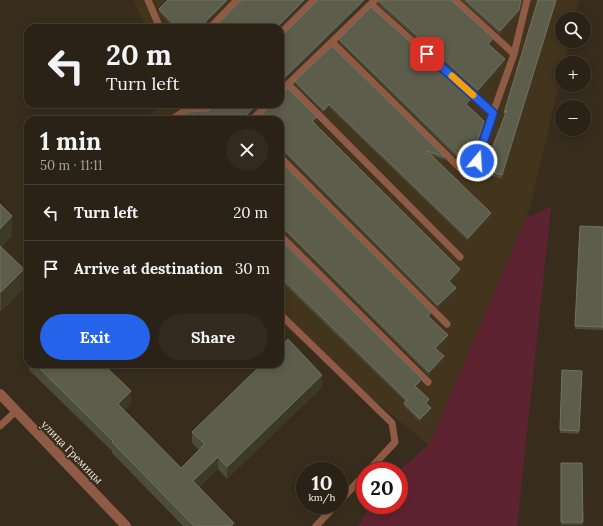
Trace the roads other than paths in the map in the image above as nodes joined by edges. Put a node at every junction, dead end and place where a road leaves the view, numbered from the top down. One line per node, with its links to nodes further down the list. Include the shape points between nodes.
1 (149, 0): 7 (lane)
2 (237, 0): 8 (lane)
3 (314, 0): 9 (lane)
4 (455, 0): 11 (lane)
5 (527, 0): 11 (lane)
6 (373, 2): 10 (lane); 18 (lane)
7 (158, 24)
8 (214, 24)
9 (284, 30)
10 (332, 42): 12 (lane); 18 (lane, via 467,175 477,161)
11 (514, 54): 18 (lane)
12 (288, 84): 13 (lane); 23 (lane)
13 (284, 88)
14 (184, 108): 19 (lane)
15 (192, 108): 16 (lane)
16 (208, 108)
17 (264, 108): 20 (lane)
18 (493, 113)
19 (175, 116)
20 (256, 116)
21 (284, 161): 25 (lane)
22 (284, 239): 26 (lane)
23 (460, 257)
24 (284, 318): 30 (lane, via 392,423 395,442)
25 (447, 324)
26 (428, 382)
27 (0, 394): 28 (street, улица Гремицы)
28 (16, 411): 29 (lane); 34 (street, улица Гремицы)
29 (0, 426)
30 (376, 462)
31 (356, 484): 32 (lane)
32 (348, 492)
33 (327, 514): 35 (lane)
34 (126, 526)
35 (316, 526)

